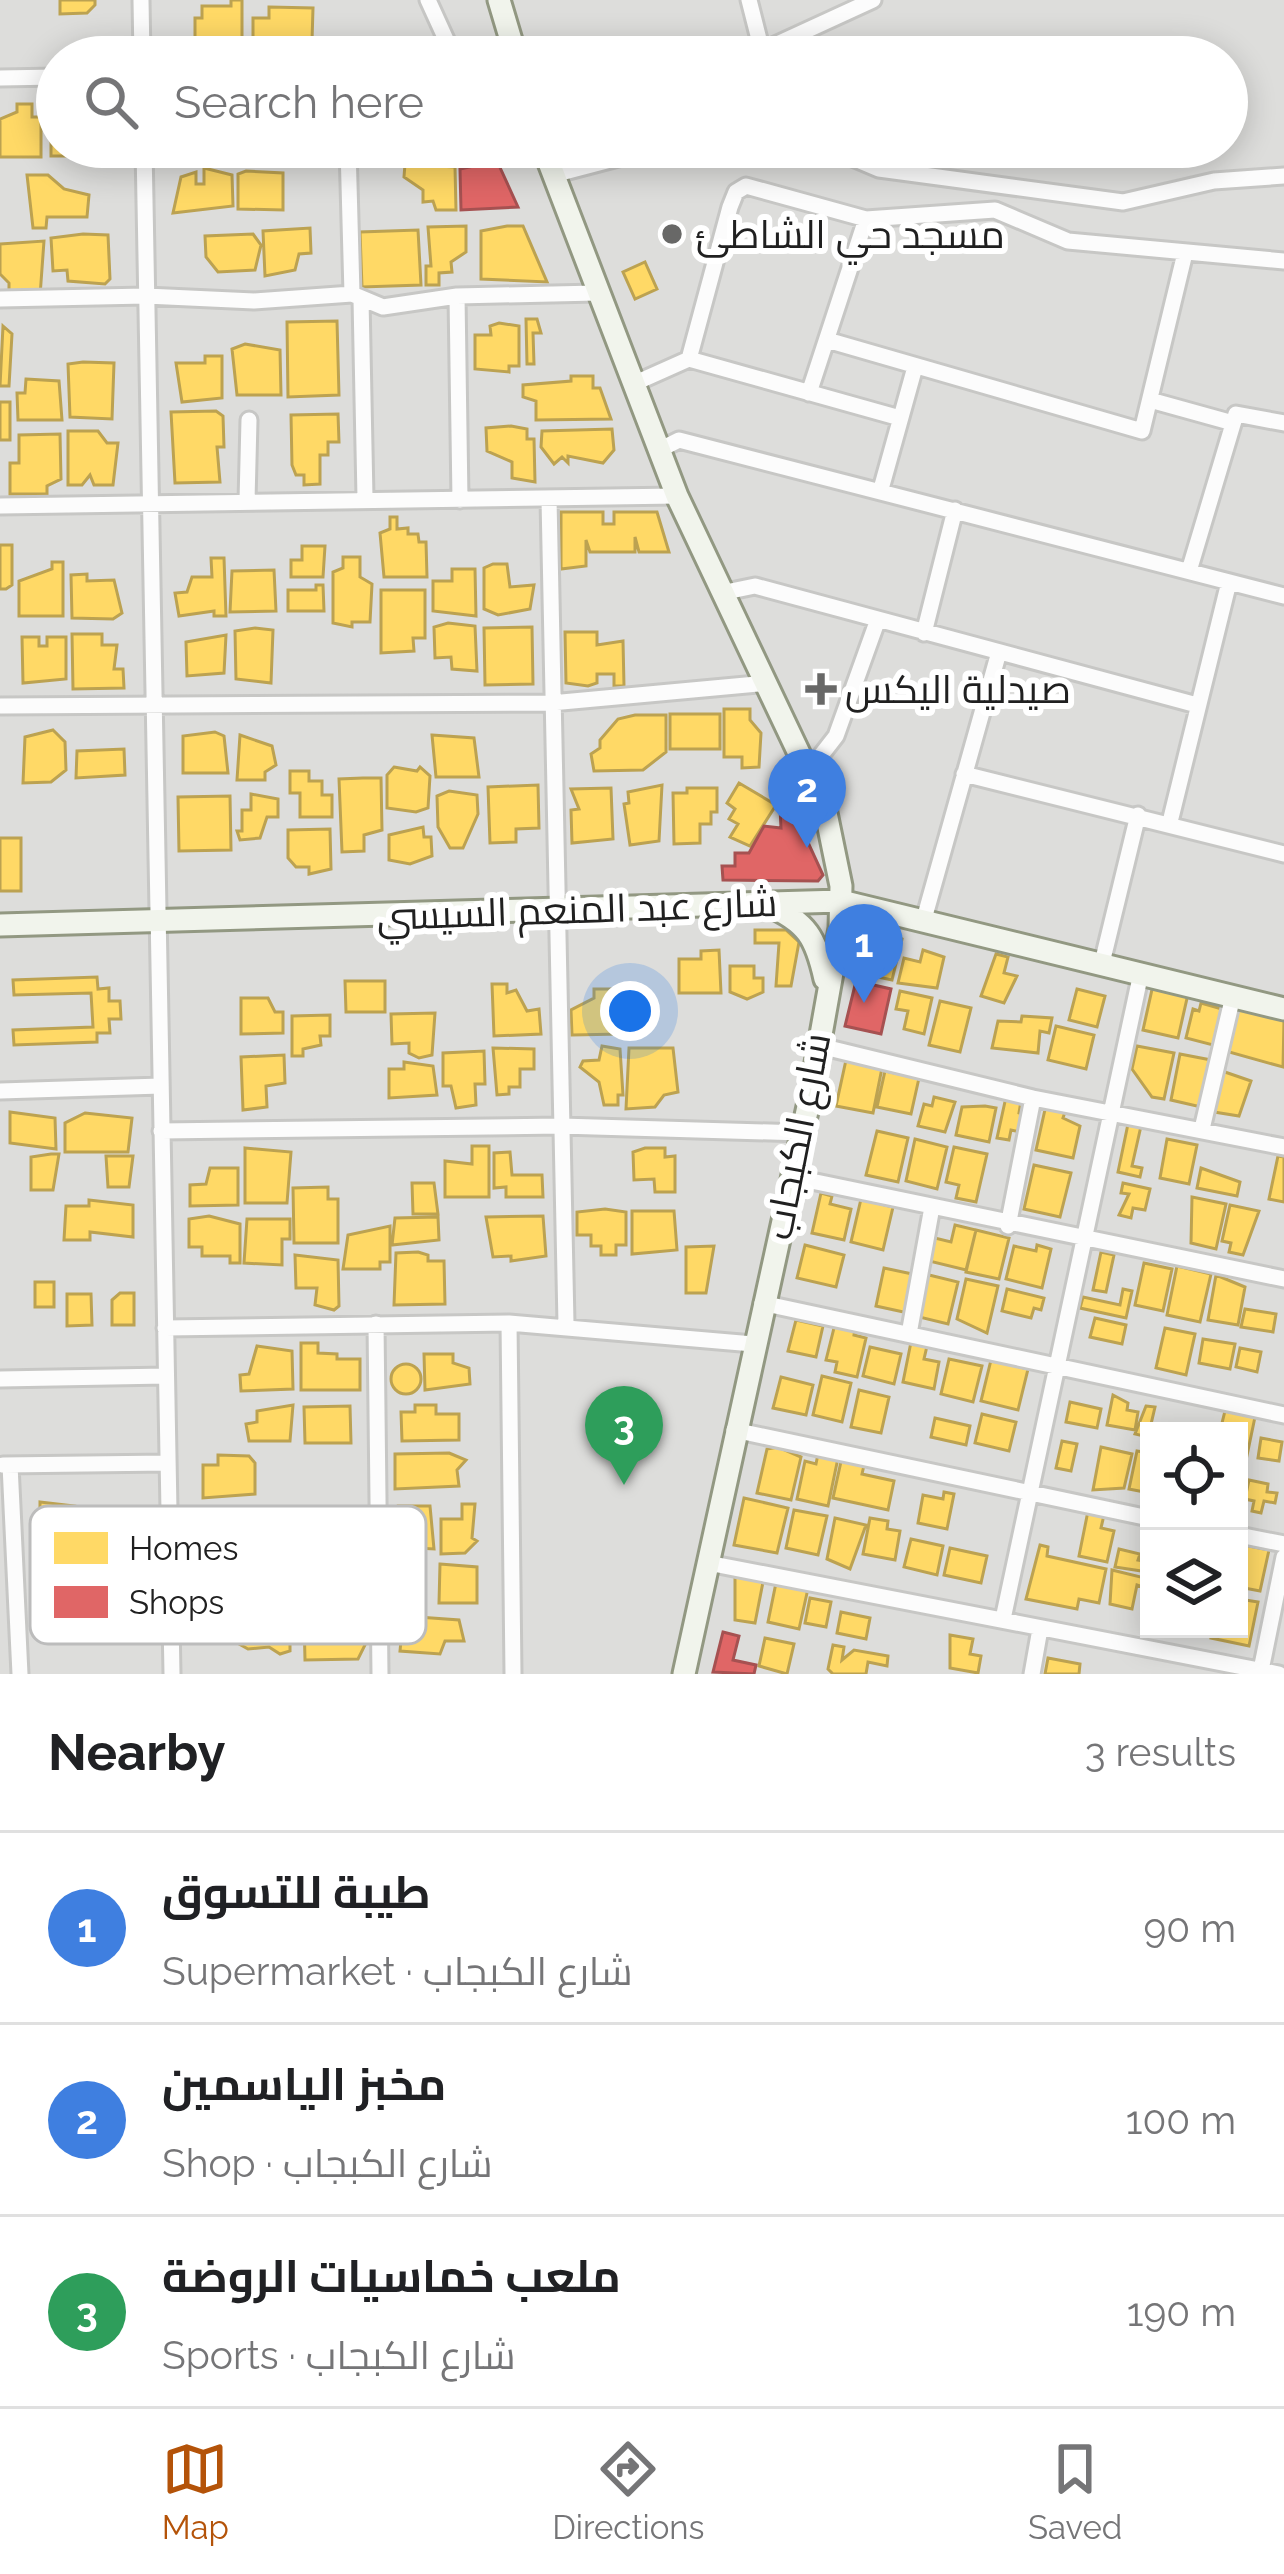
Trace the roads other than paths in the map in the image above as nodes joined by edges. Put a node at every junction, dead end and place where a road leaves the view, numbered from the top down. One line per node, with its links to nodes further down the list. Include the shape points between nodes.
1 (141, 0): 6 (street)
2 (428, 0): 7 (street)
3 (499, 0): 8 (main road)
4 (749, 0): 9 (street)
5 (873, 0): 10 (street)
6 (142, 36)
7 (444, 36)
8 (510, 36)
9 (758, 36)
10 (800, 36)
11 (36, 77): 12 (street)
12 (0, 78)
13 (144, 168): 24 (street)
14 (349, 168): 25 (street)
15 (551, 168): 18 (main road, شارع الكبجاب)
16 (580, 168): 18 (street)
17 (876, 168): 19 (street, via 1124,202 1214,181)
18 (554, 175): 23 (main road, شارع الكبجاب)
19 (1284, 176)
20 (866, 219): 21 (street, via 994,210 1068,241); 28 (street); 29 (street, via 767,189 736,192)
21 (1185, 253): 22 (street); 33 (street)
22 (1284, 261)
23 (597, 292): 26 (street); 31 (main road, شارع الكبجاب)
24 (146, 296): 25 (street); 27 (street); 45 (street)
25 (357, 296): 26 (street, via 383,307); 41 (street)
26 (457, 296): 43 (street)
27 (0, 299)
28 (827, 340): 30 (street); 32 (street)
29 (689, 359): 31 (street); 32 (street)
30 (915, 367): 33 (street, via 1138,432); 34 (street)
31 (633, 383): 38 (main road, شارع الكبجاب)
32 (808, 393): 34 (street)
33 (1150, 400): 36 (street)
34 (901, 418): 39 (street)
35 (249, 420): 44 (street)
36 (1233, 423): 37 (street, via 1243,412); 48 (street)
37 (1284, 423)
38 (659, 450): 39 (street, via 679,440); 40 (main road, شارع الكبجاب)
39 (881, 489): 47 (street)
40 (677, 496): 42 (street); 50 (main road, شارع الكبجاب)
41 (365, 498): 43 (street); 44 (street)
42 (549, 499): 43 (street); 57 (street)
43 (460, 500)
44 (248, 501): 45 (street)
45 (150, 503): 46 (street); 56 (street)
46 (0, 506)
47 (955, 511): 48 (street); 53 (street)
48 (1189, 571): 49 (street)
49 (1229, 582): 51 (street); 59 (street)
50 (721, 593): 52 (street, via 755,586); 55 (main road, شارع الكبجاب)
51 (1284, 596)
52 (878, 622): 53 (street); 60 (street, via 836,736)
53 (924, 633): 54 (street)
54 (999, 652): 59 (street); 61 (street)
55 (768, 682): 57 (street); 60 (main road, شارع الكبجاب)
56 (154, 701): 57 (street); 58 (street); 69 (street)
57 (551, 703): 67 (street)
58 (0, 706)
59 (1197, 706): 63 (street)
60 (808, 772): 65 (main road, شارع الكبجاب, via 832,834)
61 (964, 774): 62 (street); 68 (street)
62 (1138, 815): 63 (street); 71 (street)
63 (1170, 823): 64 (street)
64 (1284, 854)
65 (841, 901): 66 (main road, شارع عبد المنعم السيسي); 68 (main road, شارع عبد المنعم السيسي); 73 (main road, شارع الكبجاب)
66 (762, 903): 67 (main road, شارع عبد المنعم السيسي); 73 (main road, via 811,932)
67 (556, 908): 69 (main road, شارع عبد المنعم السيسي); 81 (street)
68 (924, 919): 71 (main road, شارع عبد المنعم السيسي)
69 (158, 922): 70 (main road, شارع عبد المنعم السيسي); 77 (street)
70 (0, 925)
71 (1102, 963): 72 (main road, شارع عبد المنعم السيسي)
72 (1142, 973): 74 (main road, شارع عبد المنعم السيسي); 80 (street)
73 (827, 988): 76 (main road, شارع الكبجاب)
74 (1233, 996): 75 (main road, شارع عبد المنعم السيسي); 82 (street)
75 (1284, 1009)
76 (815, 1045): 79 (street); 84 (main road, شارع الكبجاب)
77 (160, 1086): 78 (street); 83 (street)
78 (0, 1091)
79 (1033, 1098): 80 (street); 88 (street)
80 (1111, 1112): 82 (street); 89 (street)
81 (561, 1126): 83 (street); 84 (street); 94 (street)
82 (1202, 1129): 85 (street)
83 (161, 1131): 95 (street)
84 (802, 1133): 86 (main road, شارع الكبجاب)
85 (1284, 1147)
86 (792, 1177): 87 (street); 91 (main road, شارع الكبجاب)
87 (932, 1207): 88 (street); 96 (street)
88 (1008, 1226): 89 (street)
89 (1082, 1239): 90 (street); 98 (street)
90 (1284, 1279)
91 (762, 1303): 96 (street); 97 (main road, شارع الكبجاب)
92 (509, 1323): 93 (street); 94 (street); 121 (street)
93 (376, 1324): 95 (street); 107 (street)
94 (566, 1324): 97 (street)
95 (165, 1328): 99 (street)
96 (909, 1334): 98 (street)
97 (753, 1344): 102 (main road, شارع الكبجاب)
98 (1057, 1369): 101 (street); 105 (street)
99 (166, 1376): 100 (street); 103 (street)
100 (0, 1379)
101 (1284, 1415)
102 (734, 1430): 105 (street); 112 (main road, شارع الكبجاب)
103 (168, 1463): 104 (street); 106 (street)
104 (5, 1465): 118 (street)
105 (1029, 1495): 108 (street); 113 (street)
106 (169, 1506)
107 (378, 1506)
108 (1140, 1516)
109 (1248, 1537): 110 (street)
110 (1284, 1544)
111 (1284, 1557): 117 (street)
112 (708, 1563): 113 (street); 122 (main road, شارع الكبجاب)
113 (1003, 1619): 114 (street)
114 (1040, 1629): 117 (street); 123 (street)
115 (171, 1644): 119 (street)
116 (380, 1644): 120 (street)
117 (1261, 1670): 124 (street)
118 (20, 1674)
119 (172, 1674)
120 (380, 1674)
121 (513, 1674)
122 (684, 1674)
123 (1032, 1674)
124 (1279, 1674)

